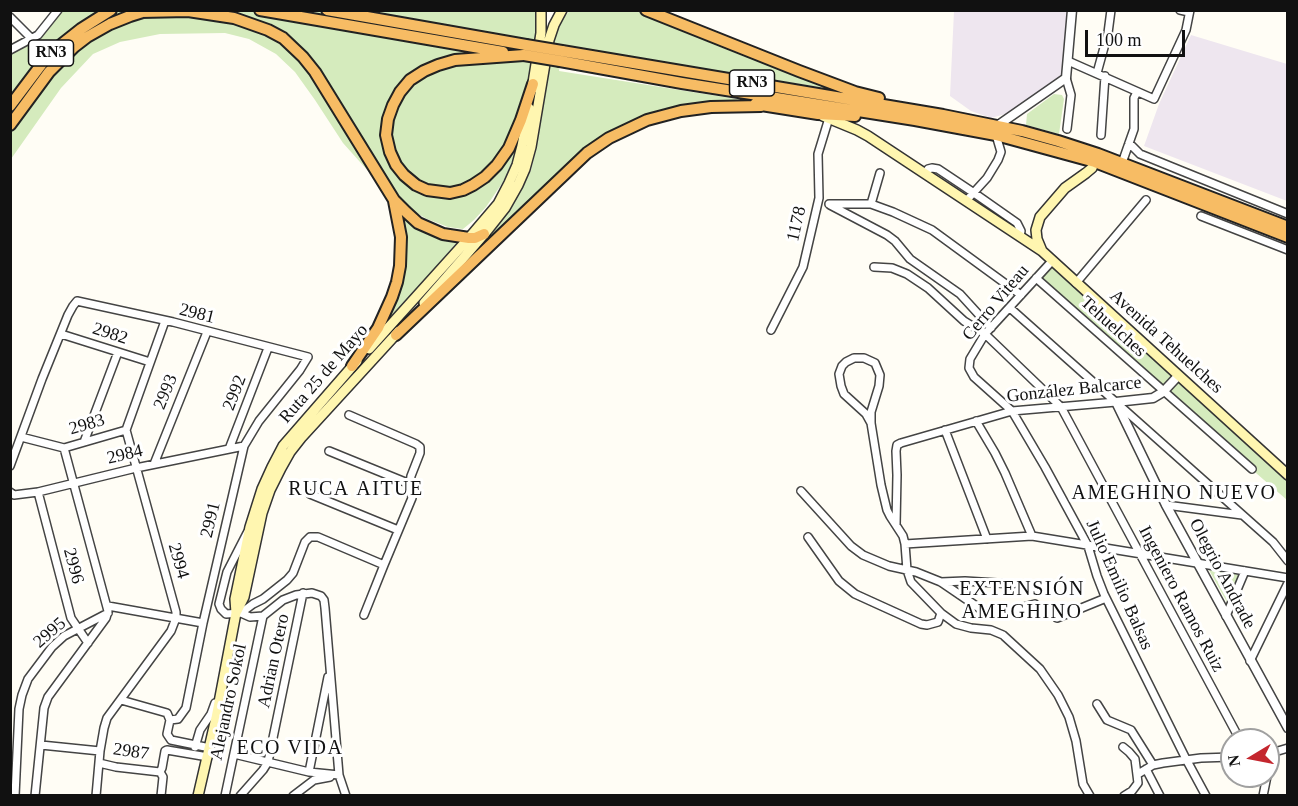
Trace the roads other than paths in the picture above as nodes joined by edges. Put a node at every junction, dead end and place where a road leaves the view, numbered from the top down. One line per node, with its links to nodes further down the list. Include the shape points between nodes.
1 (57, 10): 14 (street, via 43,31)
2 (260, 10): 16 (highway, RN3)
3 (327, 10): 16 (highway, RN3)
4 (541, 10): 22 (main road, Ruta 25 de Mayo)
5 (562, 10): 53 (main road, Ruta 25 de Mayo, via 549,40 525,169 514,195)
6 (646, 10): 28 (highway, via 855,92)
7 (1072, 10): 18 (street)
8 (1111, 10): 19 (street)
9 (1180, 10): 11 (street)
10 (143, 11): 31 (highway, RN3, via 101,29 66,54 40,82); 44 (highway, via 188,11 234,18 283,38 315,72)
11 (1189, 11): 23 (street, via 1186,30 1154,99)
12 (110, 12): 24 (highway, RN3, via 57,48)
13 (10, 17): 14 (street)
14 (32, 39): 15 (street)
15 (10, 50)
16 (525, 50): 17 (highway, RN3, bridge); 22 (highway, via 455,60 410,80 388,119 386,135 396,165 416,185 428,190 450,193 473,185 485,177 508,148)
17 (561, 56): 21 (highway, RN3); 28 (highway, RN3)
18 (1068, 61): 19 (street); 20 (street)
19 (1101, 75): 23 (street); 34 (street)
20 (1066, 78): 26 (street); 32 (street, via 1071,95)
21 (682, 83): 25 (highway); 30 (highway, RN3)
22 (533, 84): 56 (main road, Ruta 25 de Mayo, via 513,174 498,204)
23 (1137, 92): 36 (street)
24 (10, 106)
25 (761, 106): 27 (highway); 70 (highway, via 681,111 647,120 609,138 587,153)
26 (1020, 110): 33 (street); 35 (street)
27 (818, 114): 29 (main road, Avenida Tehuelches); 30 (highway)
28 (943, 115): 33 (highway, RN3)
29 (829, 118): 41 (main road, Avenida Tehuelches, via 868,136); 43 (street, 1178, via 818,154)
30 (915, 120): 33 (highway, RN3)
31 (10, 125)
32 (1067, 129)
33 (997, 131): 35 (highway, RN3); 37 (street)
34 (1101, 135)
35 (1019, 136): 37 (street); 38 (highway, RN3, via 1058,141)
36 (1129, 143): 39 (street); 49 (street, via 1140,154)
37 (1001, 152): 42 (street)
38 (1097, 158): 39 (highway, RN3); 51 (main road); 55 (highway, RN3)
39 (1122, 163): 52 (highway, RN3)
40 (880, 173): 48 (street)
41 (925, 173): 42 (street, Avenida Tehuelches, via 938,169); 46 (main road, Avenida Tehuelches)
42 (974, 193): 46 (street); 54 (street, Avenida Tehuelches, via 1017,223)
43 (819, 198): 47 (street, Ingeniero Ramos Ruiz); 66 (street, 1178, via 802,267)
44 (394, 200): 56 (highway, via 431,230); 75 (highway, via 401,237 397,282 378,328)
45 (1146, 200): 62 (street)
46 (966, 201): 54 (main road, Avenida Tehuelches)
47 (829, 204): 48 (street); 67 (street, Ingeniero Ramos Ruiz, via 895,241 910,259 960,294)
48 (871, 204): 63 (street, via 932,230)
49 (1287, 214)
50 (1201, 216): 57 (street)
51 (1040, 217): 54 (main road); 58 (main road, via 1036,230)
52 (1287, 226)
53 (484, 234): 56 (highway); 70 (main road, Ruta 25 de Mayo)
54 (1021, 237): 58 (main road, Avenida Tehuelches)
55 (1287, 237)
56 (469, 238): 75 (main road, Ruta 25 de Mayo)
57 (1287, 250)
58 (1042, 251): 59 (main road, Avenida Tehuelches)
59 (1052, 261): 61 (street, Cerro Viteau); 62 (main road, Avenida Tehuelches)
60 (874, 267): 67 (street, via 908,274 944,300 964,321)
61 (1036, 278): 63 (street, Cerro Viteau); 78 (street, Tehuelches)
62 (1076, 283): 77 (main road, Avenida Tehuelches)
63 (1022, 294): 64 (street, Cerro Viteau)
64 (1010, 308): 67 (street, Cerro Viteau); 79 (street)
65 (165, 321): 68 (street, 2981); 69 (street, 2981, via 77,301); 74 (street)
66 (771, 330)
67 (988, 331): 76 (street, Cerro Viteau, via 970,359); 80 (street, Ingeniero Ramos Ruiz)
68 (207, 332): 71 (street, 2981); 93 (street, 2993)
69 (61, 334): 72 (street, 2982); 87 (street)
70 (396, 334): 128 (main road, Ruta 25 de Mayo, via 290,452 262,513)
71 (268, 348): 73 (street, 2981); 91 (street, 2992)
72 (118, 352): 74 (street, 2982); 88 (street)
73 (308, 357): 89 (street, 2991)
74 (150, 362): 85 (street)
75 (352, 366): 107 (main road, Ruta 25 de Mayo, via 283,446 262,489)
76 (969, 368): 81 (street, Julio Emilio Balsas)
77 (1178, 376): 78 (street, González Balcarce); 97 (main road, Avenida Tehuelches)
78 (1163, 392): 79 (street, González Balcarce, via 1152,398); 96 (street, Tehuelches)
79 (1116, 402): 80 (street, González Balcarce); 104 (street, Olegrio Andrade); 105 (street)
80 (1061, 407): 81 (street, González Balcarce); 114 (street, Ingeniero Ramos Ruiz)
81 (1012, 411): 83 (street, González Balcarce); 113 (street, Julio Emilio Balsas)
82 (349, 415): 99 (street, via 420,447)
83 (976, 421): 86 (street, González Balcarce); 109 (street, via 1005,473)
84 (871, 423): 84 (street, via 880,375 875,363 854,358 842,366 839,374 844,394); 106 (street, via 881,485)
85 (126, 430): 88 (street, 2983); 95 (street, 2994)
86 (945, 430): 106 (street, González Balcarce, via 897,446); 111 (street)
87 (21, 437): 90 (street, 2983); 94 (street)
88 (84, 442): 90 (street, 2983)
89 (244, 446): 91 (street, 2984); 135 (street, 2991)
90 (64, 448): 98 (street)
91 (229, 449): 93 (street, 2984)
92 (329, 451): 99 (street)
93 (154, 464): 95 (street, 2984)
94 (10, 466)
95 (136, 468): 98 (street, 2984); 133 (street, 2994)
96 (1252, 469)
97 (1287, 475)
98 (74, 483): 101 (street, 2984); 127 (street)
99 (410, 484): 108 (street, via 412,498)
100 (801, 491): 118 (street, via 850,546 889,566)
101 (38, 492): 102 (street, 2984); 136 (street, 2996, via 71,618)
102 (12, 494)
103 (310, 494): 108 (street)
104 (1167, 506): 105 (street); 116 (street, Olegrio Andrade)
105 (1242, 515): 115 (street, via 1273,542)
106 (896, 525): 112 (street)
107 (250, 527): 128 (main road, Ruta 25 de Mayo, via 236,599); 128 (street, via 227,572 219,604 226,614)
108 (398, 530): 117 (street)
109 (1032, 536): 111 (street); 113 (street)
110 (808, 537): 129 (street, via 839,581 855,594 921,624 938,622)
111 (987, 538): 112 (street)
112 (905, 544): 118 (street)
113 (1088, 546): 114 (street); 125 (street, Julio Emilio Balsas)
114 (1140, 555): 116 (street); 144 (street, Ingeniero Ramos Ruiz)
115 (1287, 561)
116 (1198, 564): 119 (street); 132 (street, Olegrio Andrade)
117 (384, 565): 128 (street, via 310,537 287,580); 130 (street)
118 (907, 570): 121 (street); 129 (street, via 911,582)
119 (1245, 571): 120 (street); 132 (street)
120 (1287, 578)
121 (941, 582): 123 (street); 126 (street, via 992,614)
122 (1287, 583): 138 (street)
123 (1013, 584)
124 (303, 593): 131 (street, via 284,600); 139 (street, via 324,600); 155 (street, Adrian Otero)
125 (1106, 598): 134 (street); 154 (street, Julio Emilio Balsas)
126 (1035, 604)
127 (108, 610): 133 (street); 136 (street, 2995); 137 (street, 2995)
128 (239, 613): 131 (street); 140 (main road, Ruta 25 de Mayo)
129 (941, 613): 171 (street, via 956,624 1003,635 1040,669 1069,717 1083,784)
130 (364, 615)
131 (263, 616): 152 (street, Alejandro Sokol)
132 (1226, 616): 138 (street, Olegrio Andrade)
133 (177, 618): 135 (street); 141 (street)
134 (1057, 618)
135 (203, 623): 143 (street, 2991, via 186,708 178,719)
136 (78, 628): 137 (street, 2996); 162 (street, 2995, via 52,647 28,679 18,727)
137 (88, 643): 146 (street, 2995, via 48,697)
138 (1250, 661): 145 (street, Olegrio Andrade)
139 (330, 668): 159 (street); 161 (street)
140 (222, 687): 147 (street); 150 (main road, Ruta 25 de Mayo)
141 (121, 700): 143 (street, via 159,710); 149 (street, via 107,718)
142 (1097, 704): 157 (street, via 1107,720 1131,730)
143 (170, 720): 147 (street, via 167,734 171,740)
144 (1234, 728)
145 (1287, 728)
146 (41, 745): 149 (street, 2987); 163 (street, 2995)
147 (195, 745): 150 (street); 151 (street)
148 (1123, 747): 160 (street, via 1135,759)
149 (100, 751): 156 (street)
150 (209, 752): 151 (street); 166 (main road, Ruta 25 de Mayo)
151 (193, 754): 158 (street, via 167,750)
152 (234, 754): 155 (street); 167 (street, Alejandro Sokol)
153 (1220, 758): 154 (street)
154 (1186, 759): 157 (street); 174 (street, Julio Emilio Balsas)
155 (268, 762): 159 (street); 168 (street, Adrian Otero)
156 (99, 763): 158 (street, 2987); 164 (street)
157 (1150, 767): 160 (street); 173 (street)
158 (160, 772): 165 (street, via 164,777)
159 (309, 772): 161 (street)
160 (1138, 774): 172 (street, via 1136,787)
161 (339, 775): 169 (street, via 314,780); 170 (street)
162 (15, 795)
163 (35, 795)
164 (96, 795)
165 (161, 795)
166 (198, 795)
167 (225, 795)
168 (240, 795)
169 (292, 795)
170 (346, 795)
171 (1090, 795)
172 (1124, 795)
173 (1160, 795)
174 (1206, 795)

